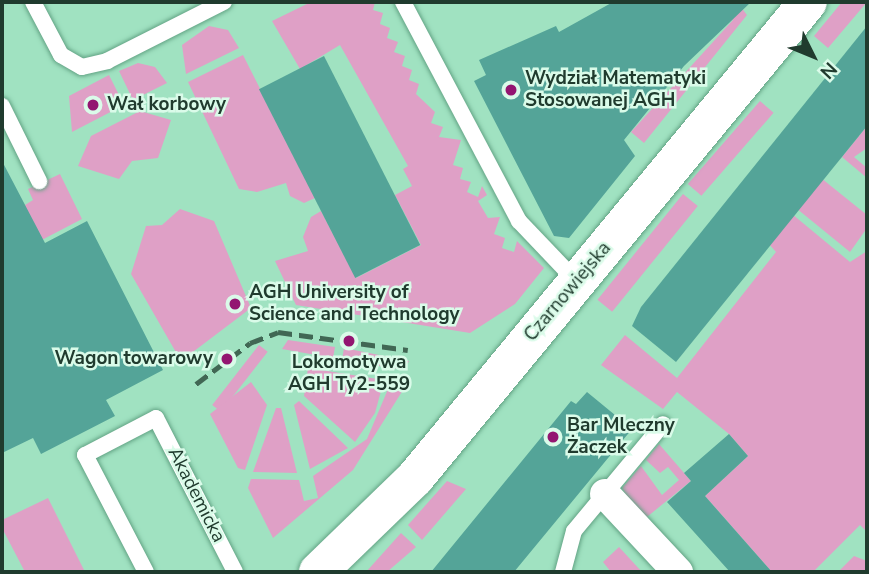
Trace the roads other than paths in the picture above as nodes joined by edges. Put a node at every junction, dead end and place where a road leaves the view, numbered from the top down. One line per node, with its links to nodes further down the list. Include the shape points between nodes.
1 (33, 2): 2 (lane, via 61,55 82,66 107,61)
2 (224, 2)
3 (403, 2): 7 (lane, via 519,221)
4 (808, 2): 7 (main road, Czarnowiejska)
5 (2, 106): 6 (lane)
6 (39, 181)
7 (577, 282): 12 (main road, Czarnowiejska, via 393,503)
8 (663, 424): 9 (lane)
9 (605, 494): 13 (lane, via 574,531); 14 (street)
10 (146, 572): 11 (lane, Akademicka, via 85,455 156,418)
11 (235, 572)
12 (318, 572)
13 (563, 572)
14 (678, 572)

